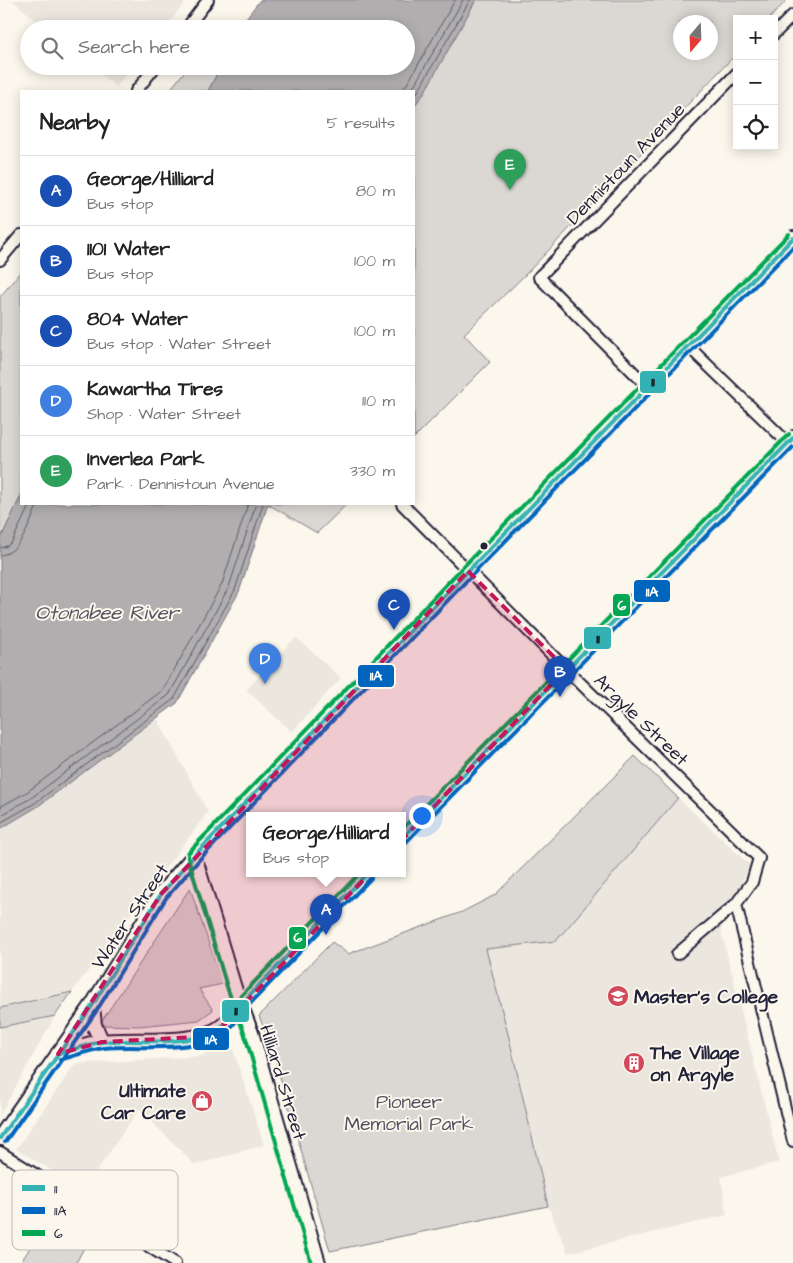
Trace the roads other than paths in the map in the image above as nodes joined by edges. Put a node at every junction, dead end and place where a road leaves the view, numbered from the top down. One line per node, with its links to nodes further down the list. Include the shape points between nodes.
1 (208, 0): 3 (street)
2 (793, 15): 4 (street)
3 (193, 20)
4 (778, 30)
5 (149, 75): 7 (street)
6 (733, 77): 12 (street, Dennistoun Avenue, via 539,277)
7 (137, 90)
8 (20, 236): 10 (street)
9 (793, 238): 11 (main road, Water Street)
10 (0, 260)
11 (687, 346): 12 (main road, Water Street); 13 (street)
12 (648, 387): 15 (main road, Water Street)
13 (791, 444): 16 (main road)
14 (403, 505): 15 (street, Argyle Street)
15 (468, 571): 16 (street, Argyle Street); 18 (main road, Water Street)
16 (566, 669): 17 (main road); 20 (street, Argyle Street, via 759,858 752,882)
17 (406, 834)
18 (194, 856): 22 (main road, Hilliard Street); 23 (main road, Water Street, via 161,894)
19 (364, 877): 22 (main road)
20 (736, 904): 21 (street, Argyle Street); 27 (street)
21 (677, 954)
22 (240, 1005): 24 (main road, via 225,1024 202,1036); 32 (main road, Hilliard Street)
23 (92, 1006): 24 (main road, via 94,1025); 25 (main road, Water Street)
24 (102, 1042): 25 (main road)
25 (58, 1054): 26 (main road, Water Street)
26 (0, 1138)
27 (793, 1141)
28 (0, 1152): 29 (street)
29 (28, 1170)
30 (155, 1250): 31 (street)
31 (175, 1263)
32 (318, 1263)

